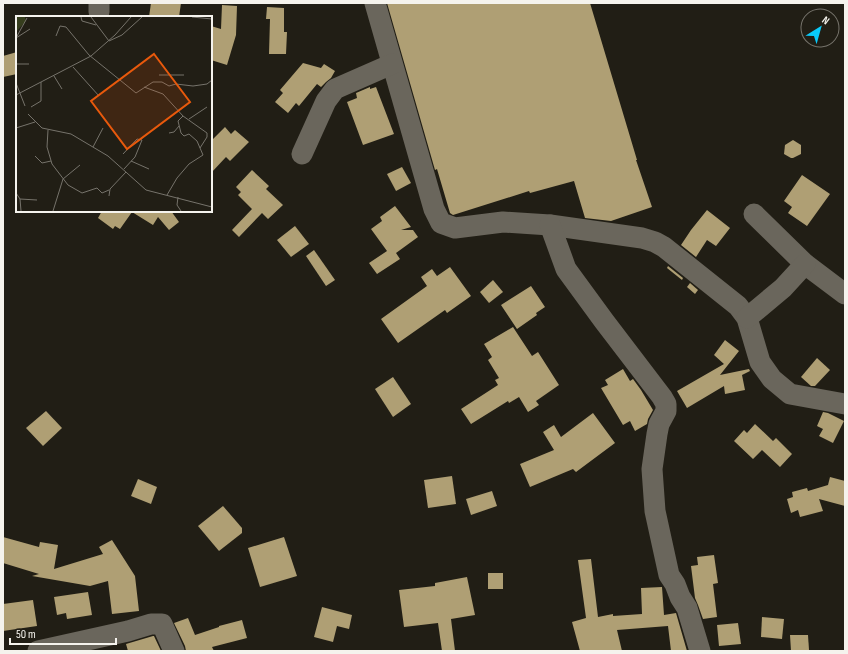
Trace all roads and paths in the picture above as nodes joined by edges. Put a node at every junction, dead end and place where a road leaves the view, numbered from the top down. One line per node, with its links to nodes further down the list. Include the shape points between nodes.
1 (375, 3): 2 (street)
2 (392, 64): 3 (street, via 335,89 326,101); 5 (street, via 434,209 441,223 455,228 503,222)
3 (302, 154)
4 (754, 214): 6 (street)
5 (550, 225): 8 (street, via 655,242 738,306); 12 (street, via 566,269 666,404 666,411 657,434 652,469 655,511 669,575 687,608)
6 (806, 264): 7 (street); 8 (street, via 783,288)
7 (845, 294)
8 (747, 318): 9 (street, via 760,362 772,379 790,394)
9 (845, 404)
10 (38, 651): 11 (street, via 151,624 162,624)
11 (174, 651)
12 (700, 651)

